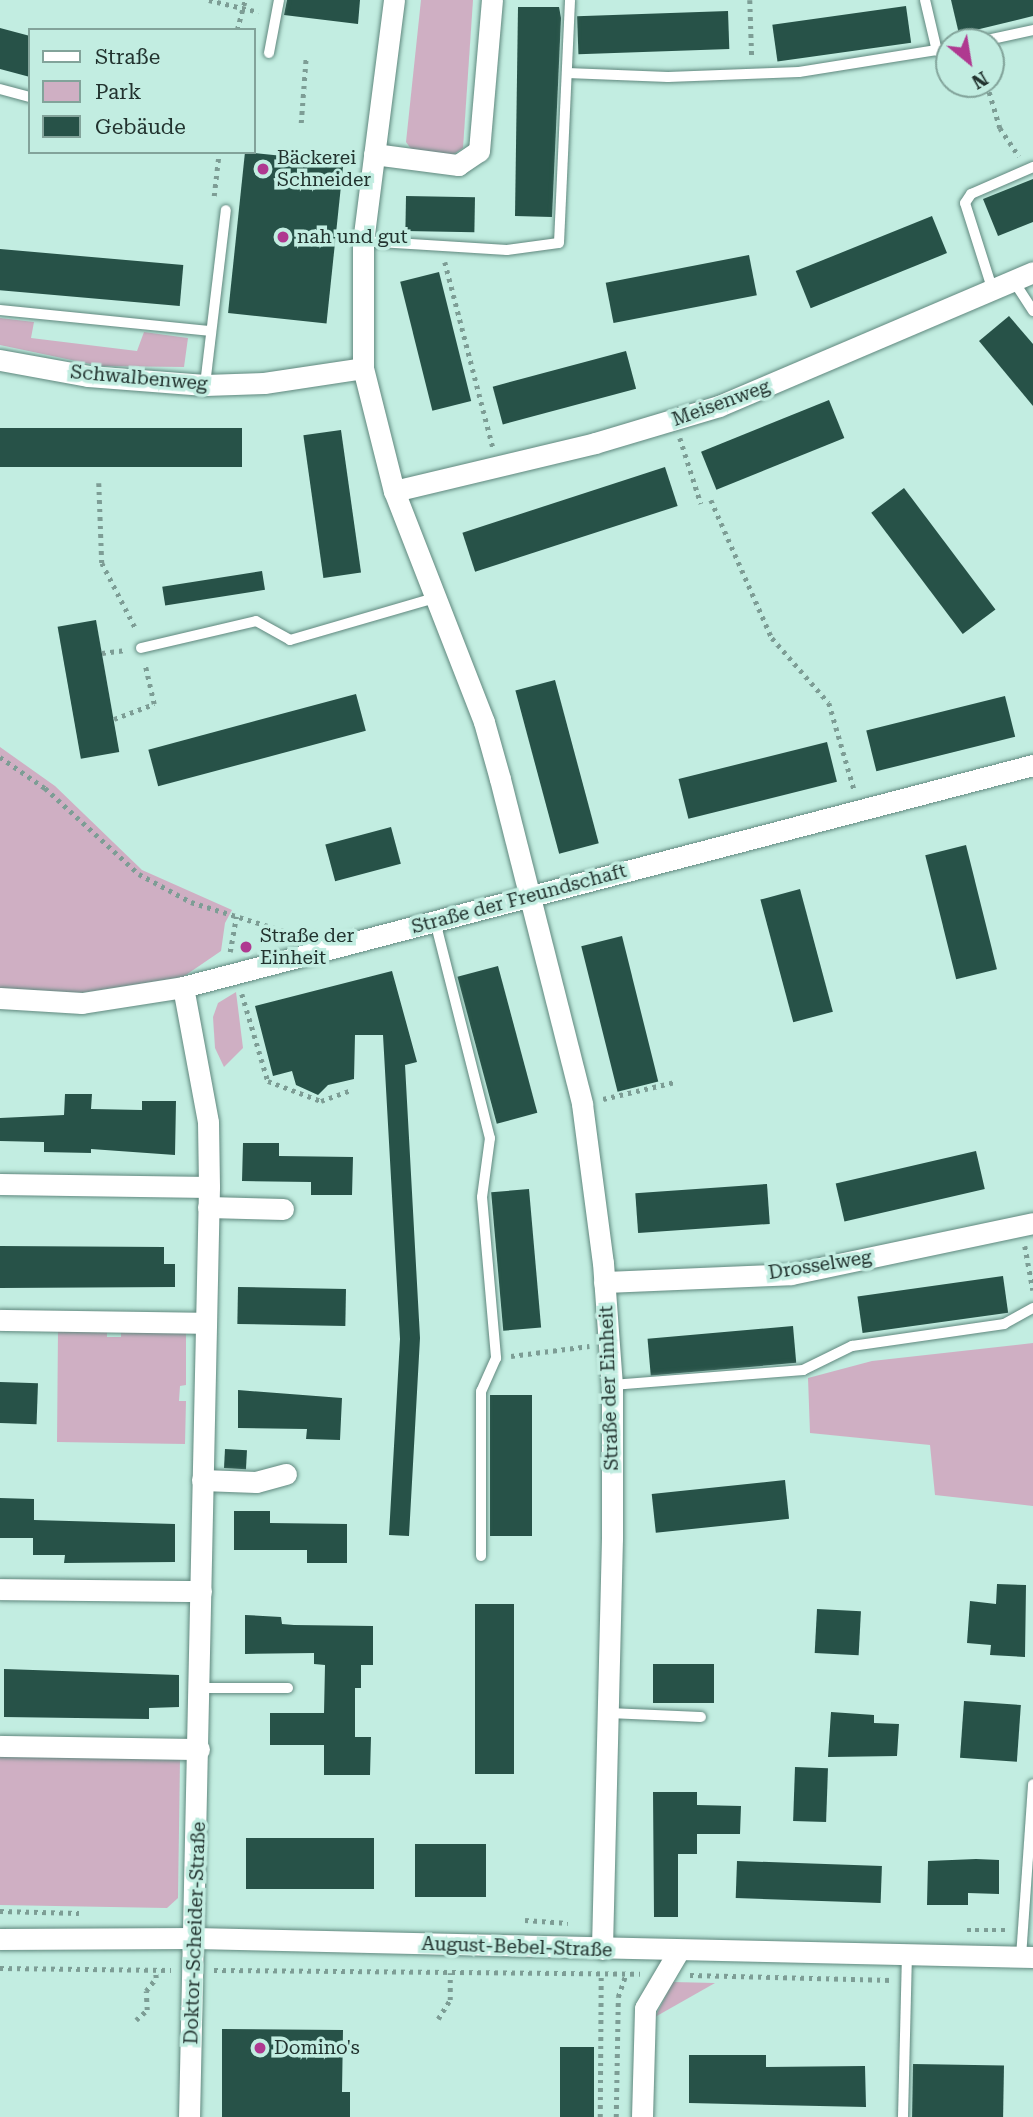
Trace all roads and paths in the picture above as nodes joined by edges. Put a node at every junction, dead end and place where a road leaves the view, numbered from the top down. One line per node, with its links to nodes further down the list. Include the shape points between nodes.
1 (209, 0): 9 (path)
2 (245, 0): 9 (path)
3 (279, 0): 15 (lane)
4 (394, 0): 24 (street, Straße der Einheit)
5 (492, 0): 24 (street, via 479,150 458,165)
6 (570, 0): 17 (lane)
7 (750, 0): 18 (path)
8 (925, 0): 13 (lane)
9 (242, 10): 10 (path)
10 (238, 28)
11 (1033, 30): 12 (lane)
12 (1005, 36)
13 (935, 42)
14 (935, 51): 18 (lane, via 840,67)
15 (269, 53)
16 (306, 57): 22 (path)
17 (568, 73): 18 (lane); 28 (lane, via 559,243 507,250)
18 (753, 74)
19 (0, 89): 20 (lane)
20 (28, 96)
21 (991, 98): 25 (path, via 1000,128)
22 (301, 123)
23 (219, 154): 27 (path, via 213,200)
24 (373, 154): 28 (street, Straße der Einheit)
25 (1019, 156)
26 (1033, 167): 31 (lane, via 971,194 965,203)
27 (226, 210): 34 (lane)
28 (363, 241): 36 (street, Straße der Einheit)
29 (445, 267): 39 (path)
30 (1023, 276): 31 (street, Meisenweg); 33 (lane)
31 (992, 288): 38 (street, Meisenweg, via 758,391)
32 (0, 310): 34 (lane)
33 (1033, 311)
34 (209, 331): 37 (lane)
35 (0, 359): 37 (street, Schwalbenweg, via 88,376)
36 (363, 368): 37 (street, Schwalbenweg, via 264,383); 41 (street, Straße der Einheit)
37 (205, 385)
38 (674, 420): 39 (street, Meisenweg); 43 (path)
39 (498, 467): 41 (street, Meisenweg)
40 (99, 483): 45 (path, via 102,563 134,617)
41 (394, 491): 44 (street, Straße der Einheit)
42 (711, 500): 50 (path, via 772,638 829,704)
43 (701, 504)
44 (435, 598): 45 (lane, via 290,640 256,621); 51 (street, Straße der Einheit, via 484,722)
45 (141, 648): 46 (path); 47 (path, via 154,704)
46 (102, 653)
47 (114, 719)
48 (0, 757): 52 (path, via 45,788 139,874 191,902)
49 (1033, 765): 50 (street, Straße der Freundschaft)
50 (860, 810): 51 (street, Straße der Freundschaft)
51 (530, 896): 53 (street, Straße der Freundschaft); 60 (street, Straße der Einheit)
52 (236, 917): 54 (path, via 297,935); 55 (path, via 228,947)
53 (435, 921): 54 (street, Straße der Freundschaft); 71 (lane, via 490,1138 482,1197)
54 (304, 955): 55 (street, Straße der Freundschaft)
55 (236, 973): 56 (street, Straße der Freundschaft); 59 (path, via 268,1081 321,1101)
56 (183, 987): 57 (street, Straße der Freundschaft, via 82,1003); 62 (street, Doktor-Scheider-Straße, via 208,1122)
57 (0, 998)
58 (675, 1082): 60 (path)
59 (349, 1091)
60 (582, 1104): 65 (street, Straße der Einheit)
61 (0, 1184): 62 (street)
62 (208, 1197): 63 (street); 69 (street, Doktor-Scheider-Straße)
63 (283, 1209)
64 (1027, 1224): 65 (street, Drosselweg, via 791,1274); 66 (path)
65 (604, 1282): 70 (street, Straße der Einheit)
66 (1033, 1290)
67 (1033, 1308): 72 (lane, via 1004,1324 852,1346 803,1370)
68 (0, 1320): 69 (street)
69 (206, 1323): 74 (street, Doktor-Scheider-Straße)
70 (609, 1344): 71 (path); 72 (street, Straße der Einheit)
71 (496, 1358): 75 (lane, via 481,1391)
72 (612, 1385): 80 (street, Straße der Einheit)
73 (286, 1474): 74 (street, via 256,1482)
74 (202, 1480): 77 (street, Doktor-Scheider-Straße)
75 (481, 1556)
76 (0, 1589): 77 (street)
77 (201, 1591): 78 (street, Doktor-Scheider-Straße)
78 (200, 1688): 79 (lane); 83 (street, Doktor-Scheider-Straße)
79 (288, 1688)
80 (608, 1713): 81 (lane); 87 (street, Straße der Einheit)
81 (701, 1717)
82 (0, 1746): 83 (street)
83 (199, 1749): 85 (street, Doktor-Scheider-Straße)
84 (1033, 1784): 90 (lane)
85 (195, 1938): 86 (street, August-Bebel-Straße); 87 (street, August-Bebel-Straße); 93 (street, Doktor-Scheider-Straße)
86 (0, 1939)
87 (602, 1949): 88 (street, August-Bebel-Straße)
88 (678, 1952): 89 (street, August-Bebel-Straße); 97 (street)
89 (907, 1956): 90 (street, August-Bebel-Straße); 98 (lane)
90 (1027, 1957)
91 (0, 1968): 92 (path)
92 (155, 1970): 93 (path); 100 (path, via 156,1978 146,1991 147,2010)
93 (194, 1970): 94 (path); 101 (street, Doktor-Scheider-Straße)
94 (450, 1973): 95 (path); 99 (path, via 450,2000)
95 (601, 1974): 96 (path); 102 (path)
96 (626, 1974): 97 (path); 103 (path, via 618,1997)
97 (665, 1975): 98 (path); 104 (street, via 645,2008)
98 (906, 1980): 105 (lane)
99 (438, 2019)
100 (136, 2020)
101 (189, 2117)
102 (600, 2117)
103 (616, 2117)
104 (642, 2117)
105 (903, 2117)

